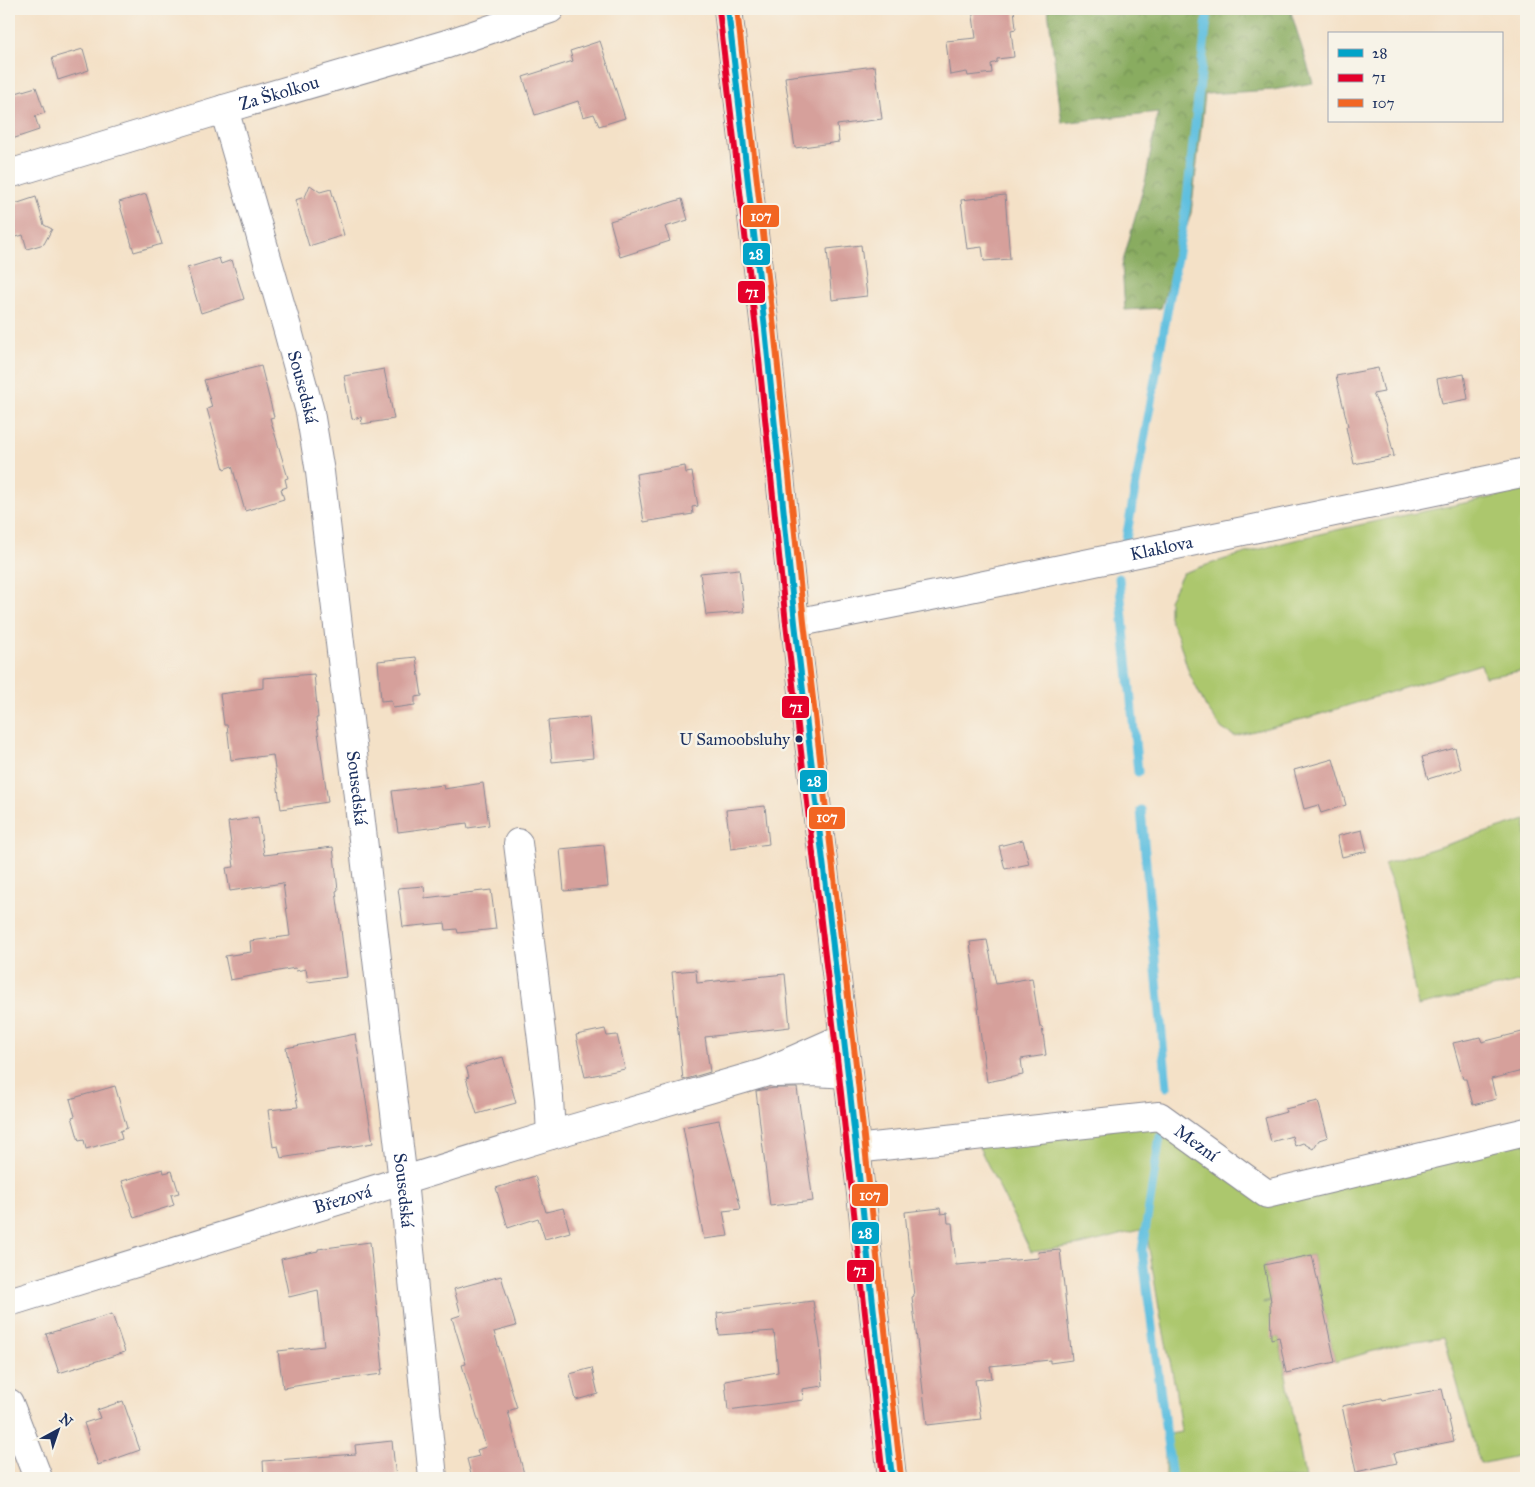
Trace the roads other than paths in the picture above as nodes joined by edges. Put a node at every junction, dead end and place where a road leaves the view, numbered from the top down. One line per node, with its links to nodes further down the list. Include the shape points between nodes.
1 (550, 9): 3 (street, Za Školkou, via 447,44)
2 (728, 9): 6 (main road)
3 (224, 109): 4 (street, Za Školkou); 14 (street, Sousedská, via 310,412 320,472)
4 (9, 174)
5 (1526, 472): 6 (street, Klaklova)
6 (795, 623): 8 (main road)
7 (518, 843): 12 (street)
8 (843, 1038): 9 (street, Březová); 10 (main road)
9 (764, 1074): 10 (street, Březová); 12 (street, Březová)
10 (848, 1074): 13 (main road)
11 (1526, 1132): 13 (street, Mezní, via 1267,1194 1159,1116)
12 (551, 1135): 14 (street, Březová)
13 (855, 1149): 19 (main road)
14 (403, 1180): 15 (street, Březová); 18 (street, Sousedská)
15 (9, 1302)
16 (9, 1403): 17 (street)
17 (38, 1478)
18 (433, 1478)
19 (892, 1478)

